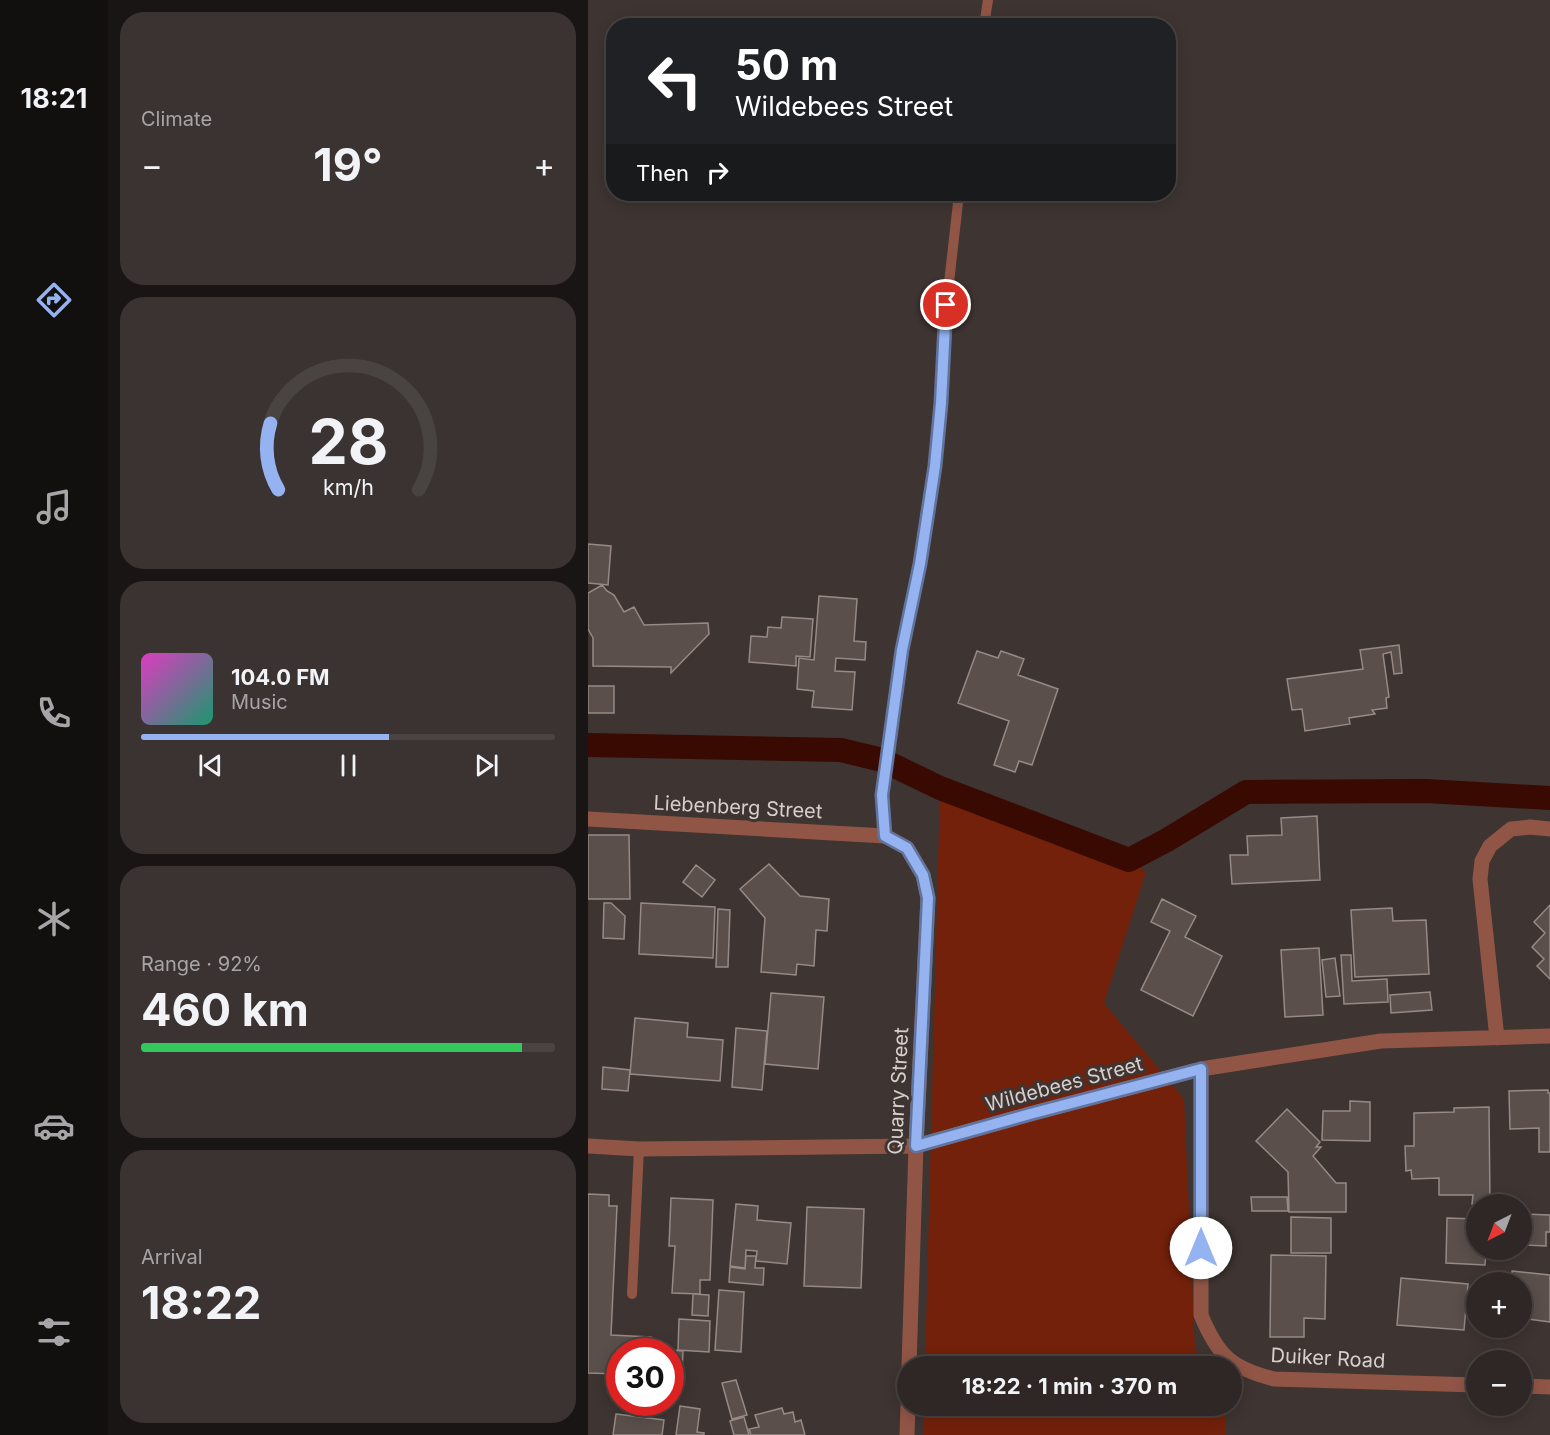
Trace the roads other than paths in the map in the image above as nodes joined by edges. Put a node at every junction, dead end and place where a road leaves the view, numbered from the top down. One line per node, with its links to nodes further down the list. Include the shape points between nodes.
1 (988, 0): 2 (lane)
2 (985, 18)
3 (958, 201): 6 (lane, via 944,327 935,466 902,650 882,795)
4 (588, 819): 6 (street, Liebenberg Street)
5 (1550, 828): 8 (street, via 1511,829 1490,846 1482,861 1480,879)
6 (885, 836): 11 (street, Quarry Street, via 907,848 923,875 928,898)
7 (1550, 1036): 8 (street, Wildebees Street)
8 (1497, 1038): 9 (street, Wildebees Street, via 1381,1041)
9 (1201, 1069): 11 (street, Wildebees Street); 15 (street, Duiker Road, via 1201,1315 1210,1337 1224,1355 1247,1372 1274,1380)
10 (588, 1146): 12 (street, Wildebees Street)
11 (916, 1146): 12 (street, Wildebees Street); 14 (street, Quarry Street)
12 (639, 1149): 13 (lane)
13 (632, 1294)
14 (909, 1356)
15 (1466, 1385)
16 (1532, 1386): 17 (street)
17 (1550, 1387)
18 (908, 1416): 19 (street)
19 (907, 1435)

